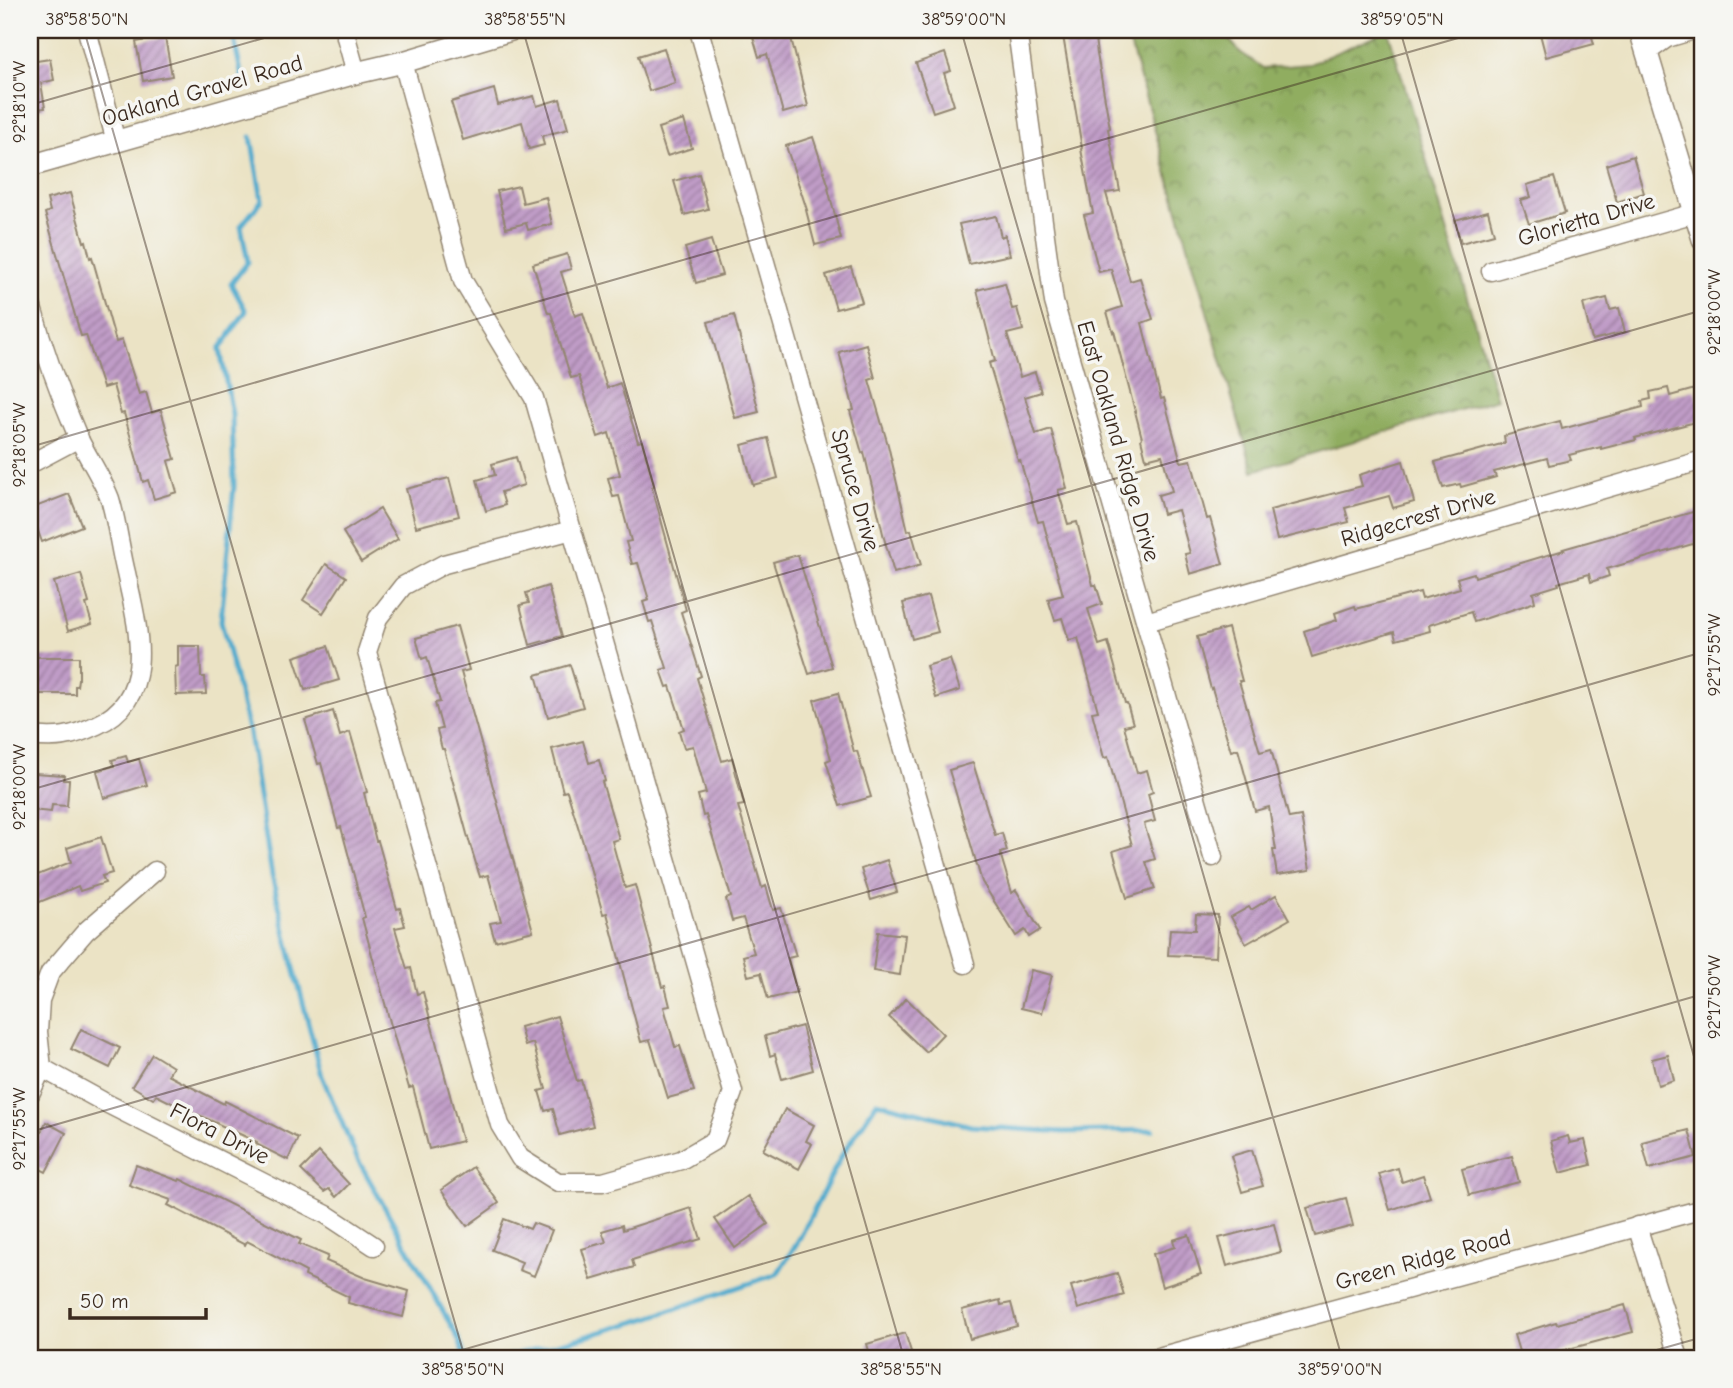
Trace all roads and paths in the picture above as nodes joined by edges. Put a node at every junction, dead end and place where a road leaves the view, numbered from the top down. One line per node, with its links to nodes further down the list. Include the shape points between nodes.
1 (87, 30): 11 (street)
2 (347, 30): 10 (street)
3 (511, 30): 9 (street, Oakland Gravel Road)
4 (699, 30): 25 (street, Spruce Drive)
5 (1017, 30): 21 (street, East Oakland Ridge Drive, via 1054,302)
6 (1640, 30): 8 (street)
7 (1695, 30): 8 (street, via 1667,38)
8 (1646, 53): 13 (street)
9 (403, 62): 10 (street, Oakland Gravel Road); 20 (street, via 463,281 534,398)
10 (356, 73): 11 (street, Oakland Gravel Road)
11 (116, 142): 12 (street, Oakland Gravel Road)
12 (30, 166)
13 (1695, 213): 14 (street); 15 (street, Glorietta Drive)
14 (1703, 239)
15 (1491, 271)
16 (30, 301): 17 (street)
17 (79, 438): 19 (street); 22 (street, via 110,499 140,648 138,674 128,701 108,720 54,739)
18 (1703, 460): 21 (street, Ridgecrest Drive)
19 (30, 464)
20 (572, 530): 20 (street, via 733,1092 715,1140 681,1160 603,1182 558,1182 520,1158 500,1125 367,652 378,618 403,586 444,564)
21 (1146, 622): 23 (street, East Oakland Ridge Drive)
22 (30, 736)
23 (1213, 857)
24 (155, 871): 26 (street, via 86,931 50,973 40,1000)
25 (965, 964)
26 (42, 1068): 27 (street); 30 (street, Flora Drive, via 327,1215)
27 (30, 1094)
28 (1703, 1209): 29 (street, Green Ridge Road)
29 (1637, 1226): 31 (street, Green Ridge Road); 32 (street)
30 (374, 1246)
31 (1155, 1358)
32 (1679, 1358)

